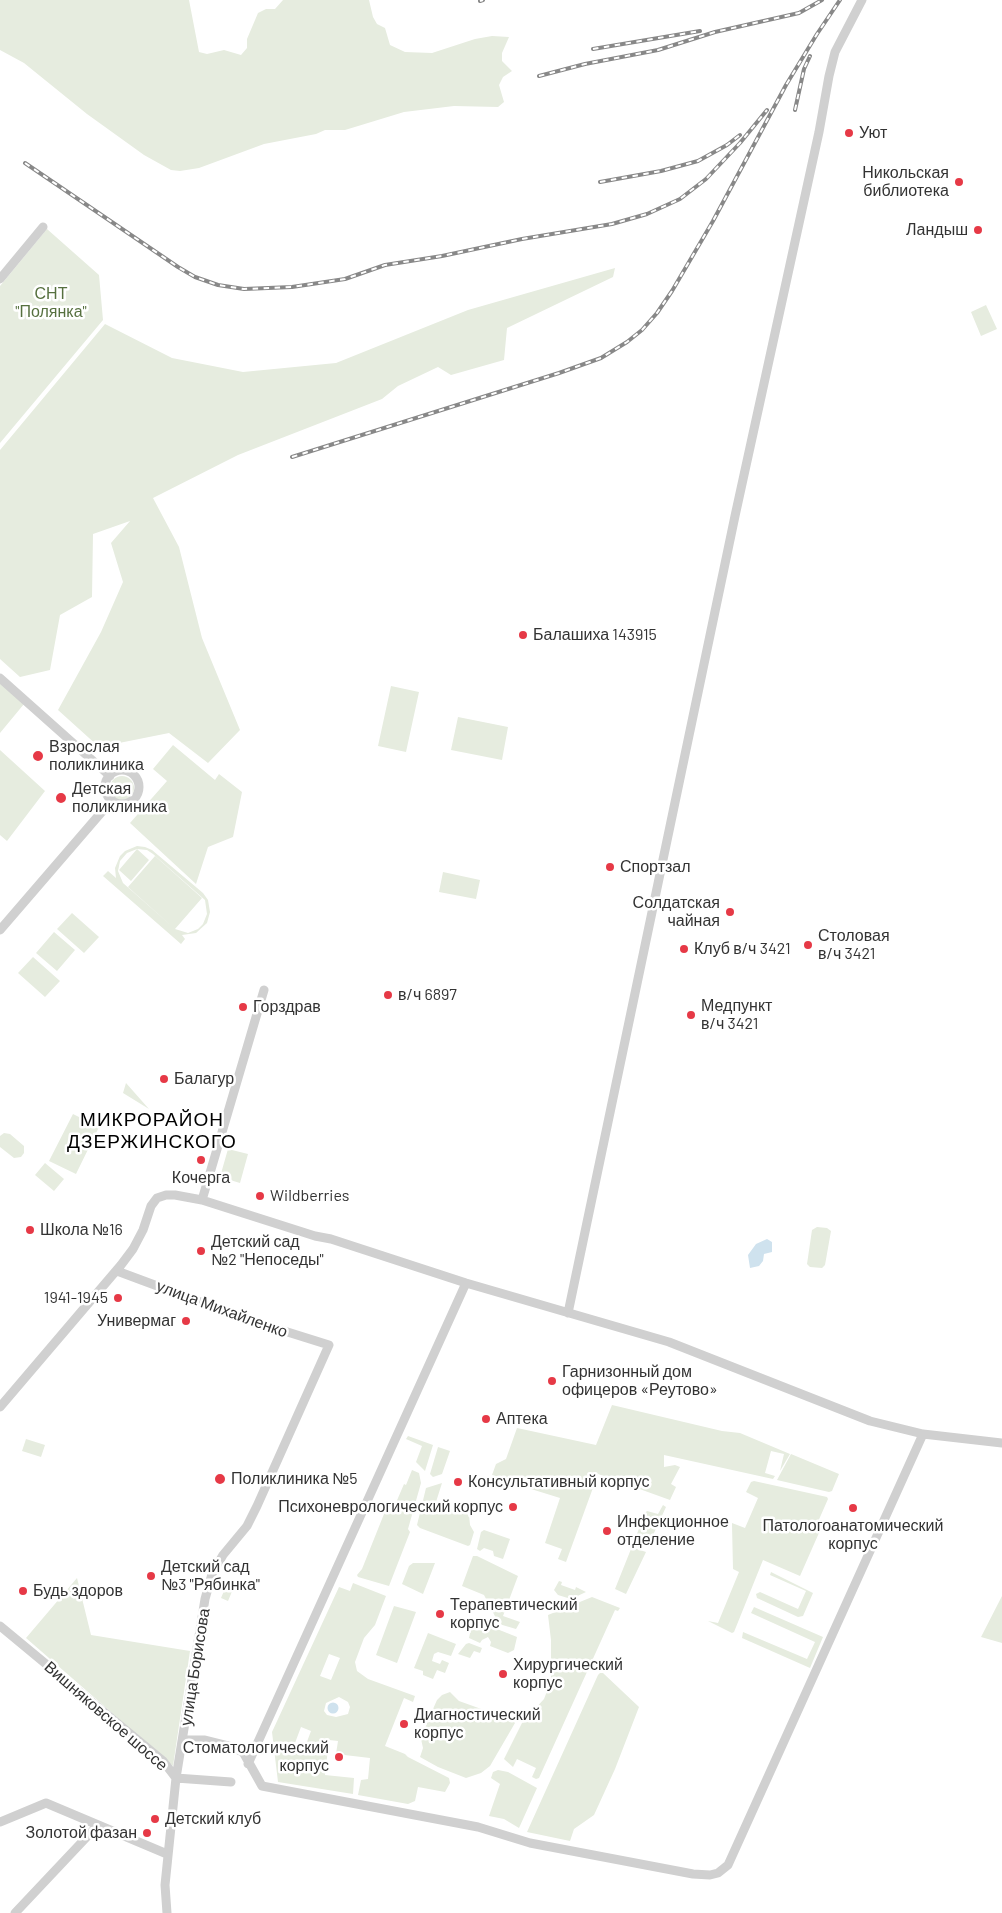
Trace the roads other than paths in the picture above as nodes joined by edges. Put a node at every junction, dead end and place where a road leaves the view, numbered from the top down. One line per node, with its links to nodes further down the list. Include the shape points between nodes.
1 (862, 0): 12 (street, via 835,52 829,76)
2 (43, 227): 3 (street)
3 (0, 278)
4 (0, 678): 5 (street)
5 (110, 776): 6 (street, via 106,791); 6 (street, via 120,771 131,773 139,786 132,801 122,804)
6 (112, 800): 7 (street)
7 (0, 930)
8 (264, 990): 9 (street)
9 (202, 1200): 10 (street, via 175,1195 158,1198 151,1206 133,1249); 11 (street)
10 (117, 1271): 13 (street, улица Михайленко, via 246,1319); 14 (street)
11 (466, 1283): 12 (street); 19 (street)
12 (568, 1313): 15 (street, via 669,1342 870,1421)
13 (329, 1345): 18 (street, улица Борисова, via 247,1526 212,1574 202,1616)
14 (0, 1407)
15 (923, 1434): 16 (street); 19 (street, via 728,1865 718,1873 693,1874 530,1843 478,1827 262,1786)
16 (1002, 1443)
17 (2, 1631): 20 (street, Вишняковское шоссе, via 163,1761)
18 (183, 1740): 19 (street, via 205,1740 229,1746 243,1752); 20 (street, улица Борисова)
19 (248, 1764)
20 (176, 1778): 21 (street); 24 (street, Вишняковское шоссе)
21 (231, 1782)
22 (0, 1822): 23 (street, via 46,1803)
23 (98, 1825): 24 (street); 26 (street)
24 (167, 1854): 25 (street, Вишняковское шоссе)
25 (164, 1911)
26 (15, 1913)

